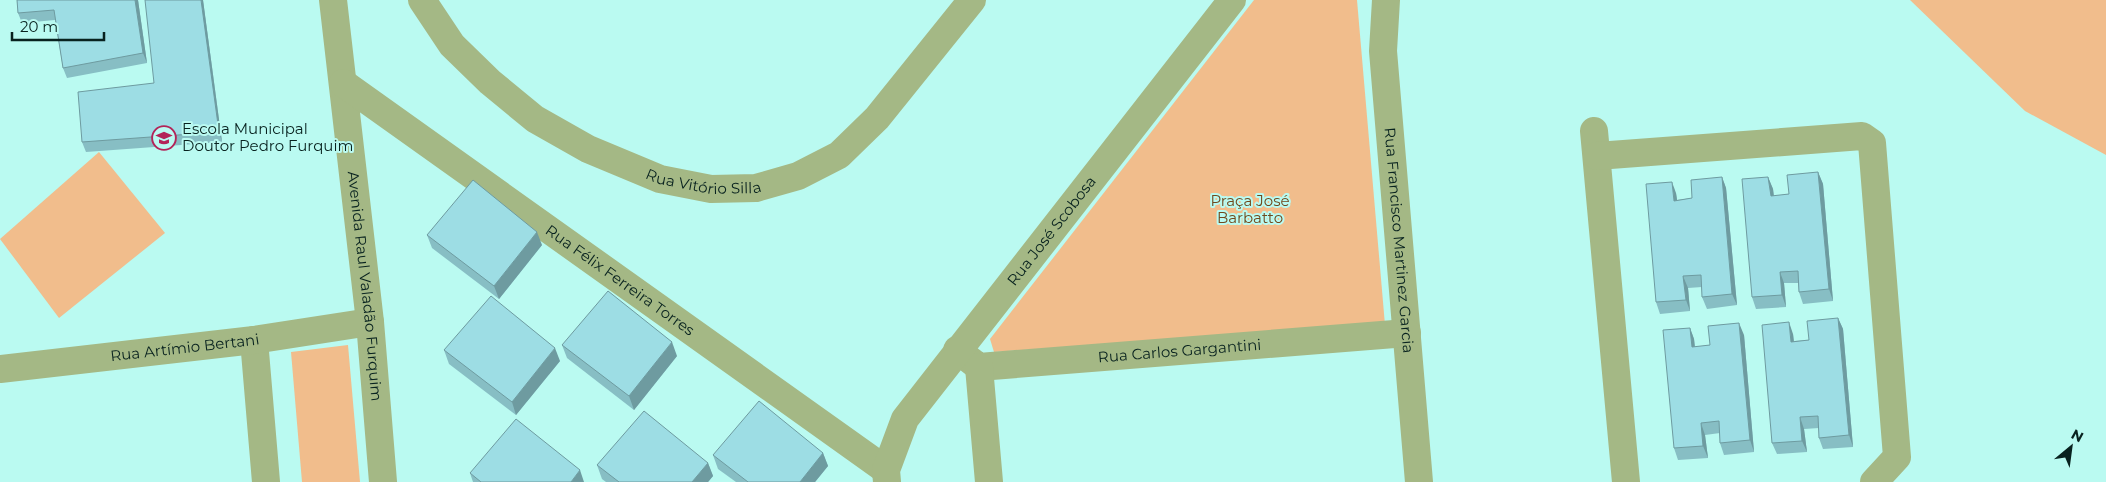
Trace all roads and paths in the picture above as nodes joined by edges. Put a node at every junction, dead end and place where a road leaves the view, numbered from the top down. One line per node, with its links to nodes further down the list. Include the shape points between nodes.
1 (333, 0): 8 (street, Avenida Raul Valadão Furquim)
2 (422, 0): 3 (street, Rua Vitório Silla, via 452,44 535,120 588,149 660,180 711,189 756,188 798,176 840,155 877,118)
3 (972, 0)
4 (1232, 0): 12 (street, Rua José Scobosa)
5 (1367, 0): 7 (street)
6 (1386, 0): 7 (street, Rua Francisco Martinez Garcia)
7 (1383, 51): 10 (street, Rua Francisco Martinez Garcia)
8 (343, 83): 9 (street, Avenida Raul Valadão Furquim); 15 (street, Rua Félix Ferreira Torres)
9 (370, 322): 11 (street, Rua Artímio Bertani); 17 (street, Avenida Raul Valadão Furquim)
10 (1407, 333): 13 (street, Rua Carlos Gargantini); 19 (street, Rua Francisco Martinez Garcia)
11 (254, 340): 14 (street, Rua Artímio Bertani); 16 (street)
12 (957, 350): 13 (street); 15 (street, Rua José Scobosa, via 905,420)
13 (979, 367): 18 (street)
14 (0, 369)
15 (887, 476)
16 (266, 482)
17 (383, 482)
18 (989, 482)
19 (1419, 482)
20 (1626, 482): 21 (street, via 1596,143 1862,136 1872,143 1897,457)
21 (1874, 482)

